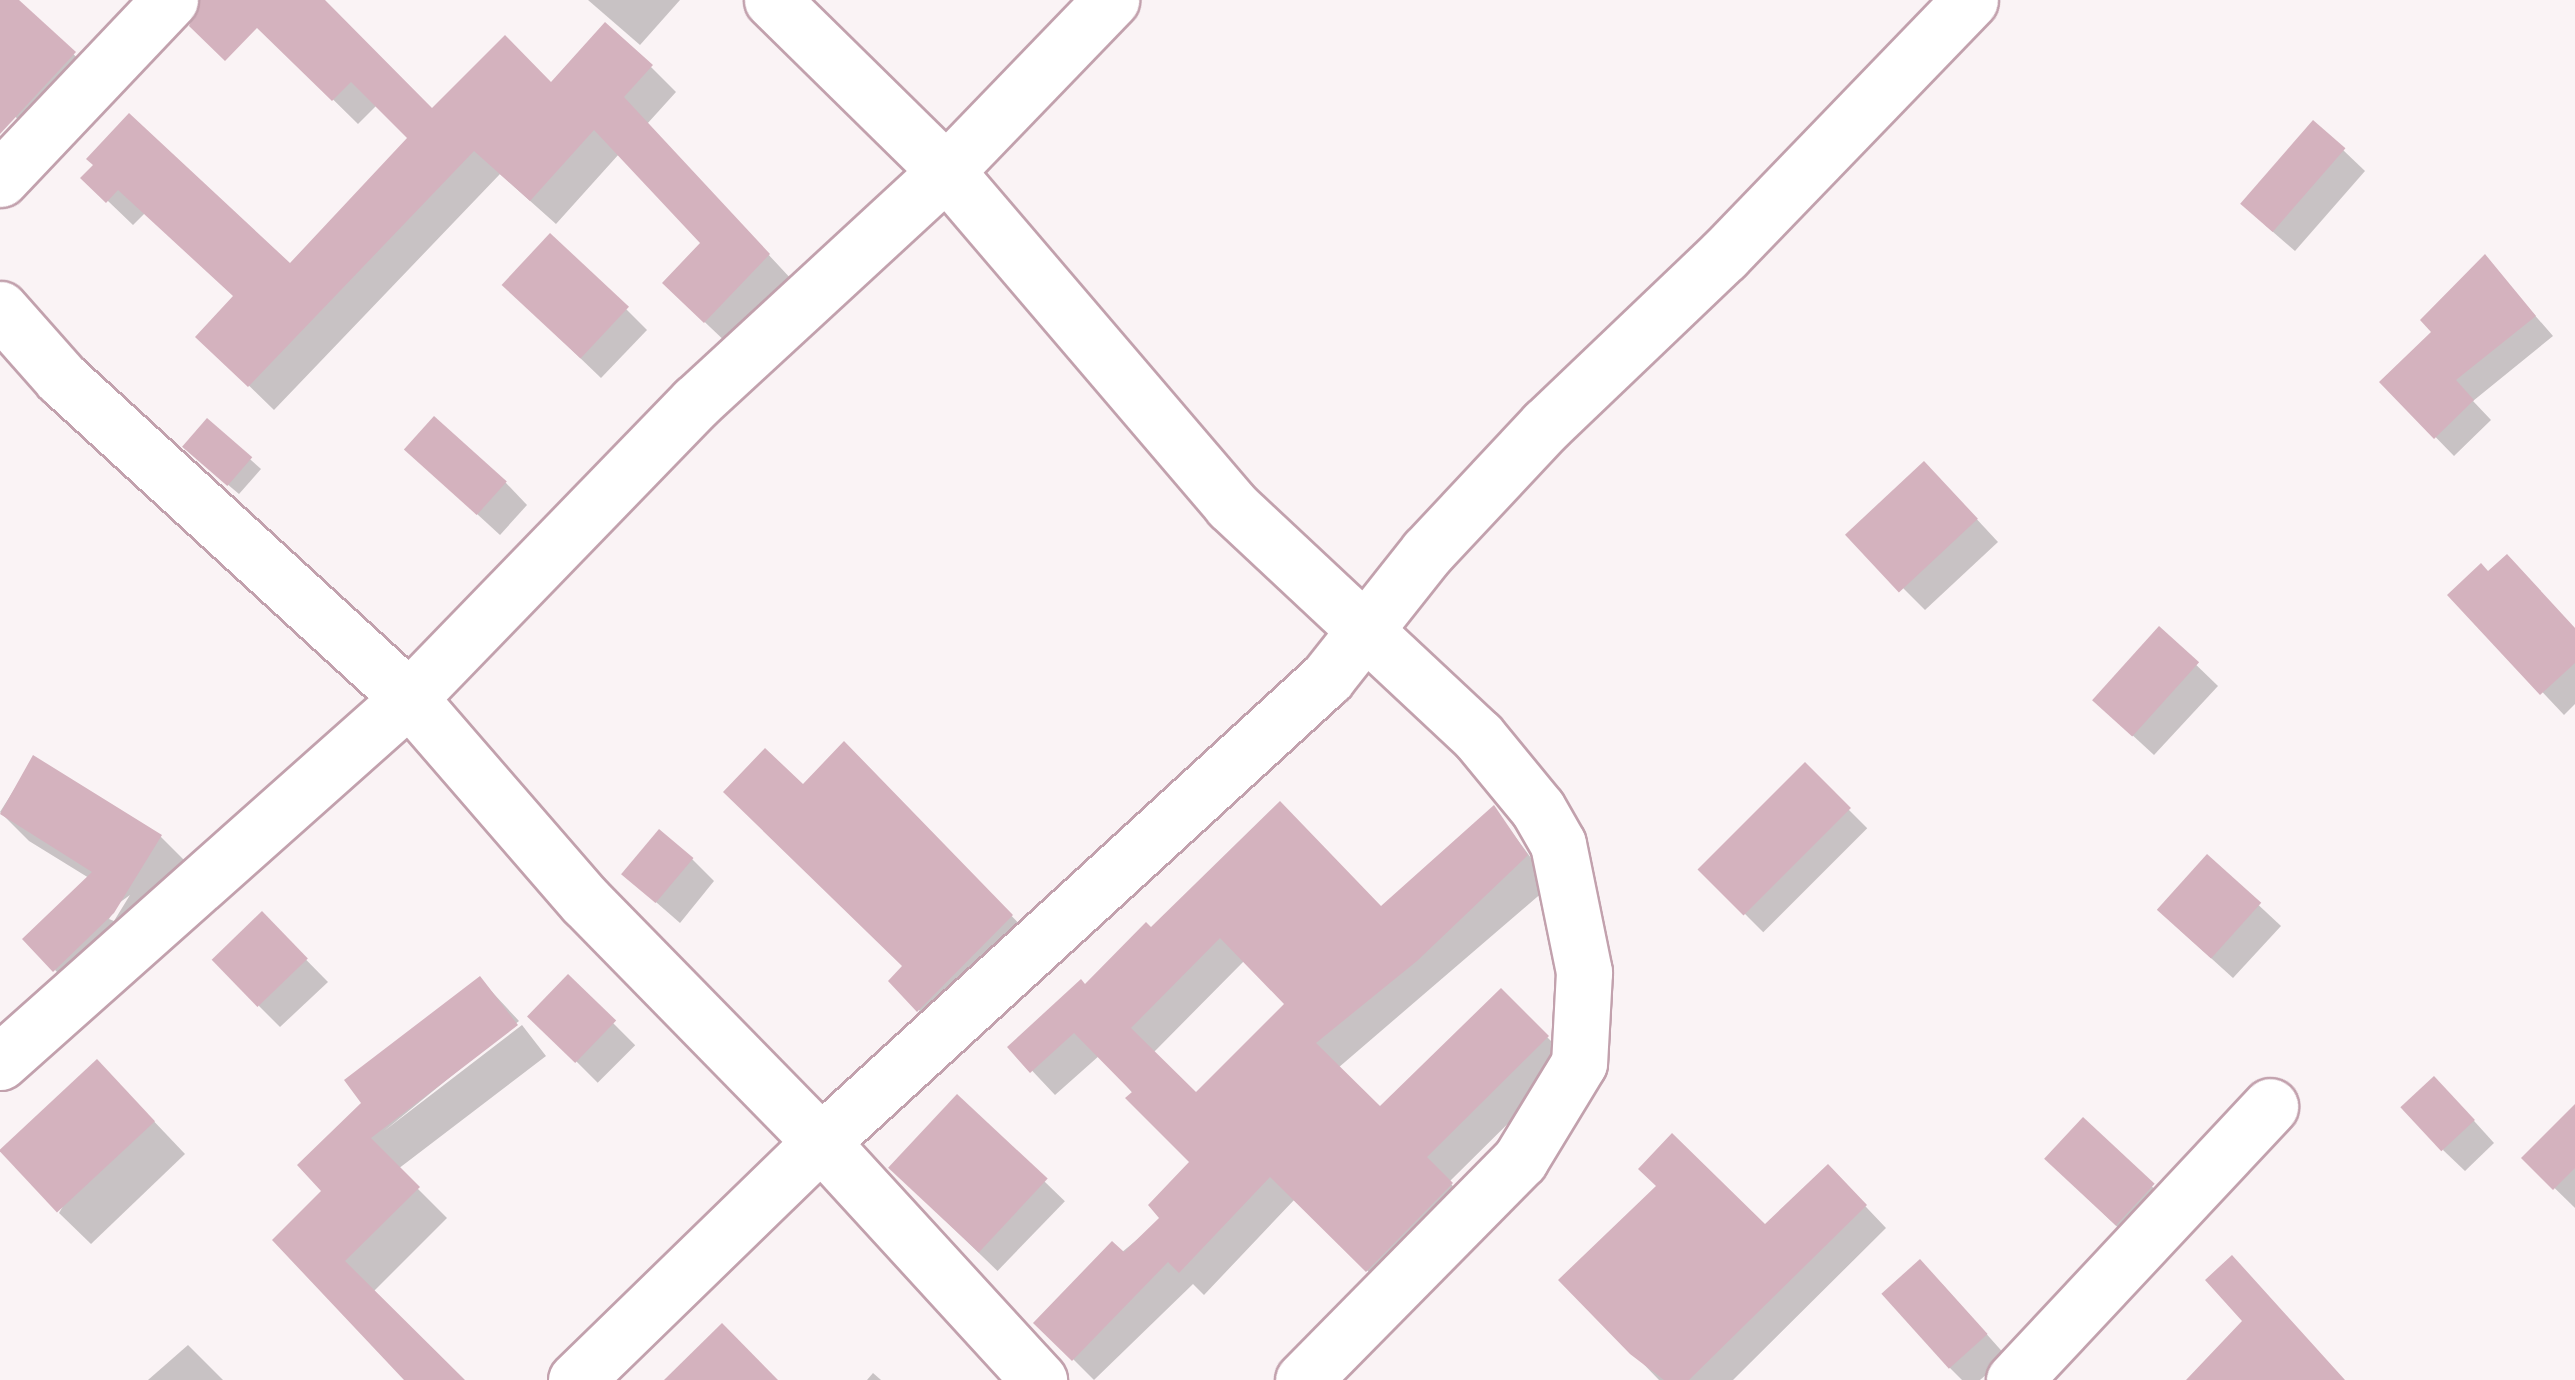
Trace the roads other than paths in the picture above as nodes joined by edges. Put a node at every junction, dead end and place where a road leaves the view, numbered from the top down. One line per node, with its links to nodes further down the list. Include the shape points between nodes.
1 (170, 0): 6 (street)
2 (772, 0): 5 (street)
3 (1111, 0): 5 (street)
4 (1970, 0): 8 (street, via 1724,254 1546,425)
5 (946, 171): 8 (street, via 1181,452); 9 (street, via 696,402)
6 (0, 179)
7 (0, 309): 9 (street, via 61,378)
8 (1364, 629): 12 (street, via 1327,678); 15 (street, via 1478,736 1558,844 1585,1021 1579,1063 1520,1160)
9 (409, 698): 10 (street); 12 (street, via 586,902)
10 (0, 1062)
11 (2270, 1106): 16 (street)
12 (821, 1142): 13 (street); 14 (street)
13 (576, 1380)
14 (1039, 1380)
15 (1302, 1380)
16 (2014, 1380)

